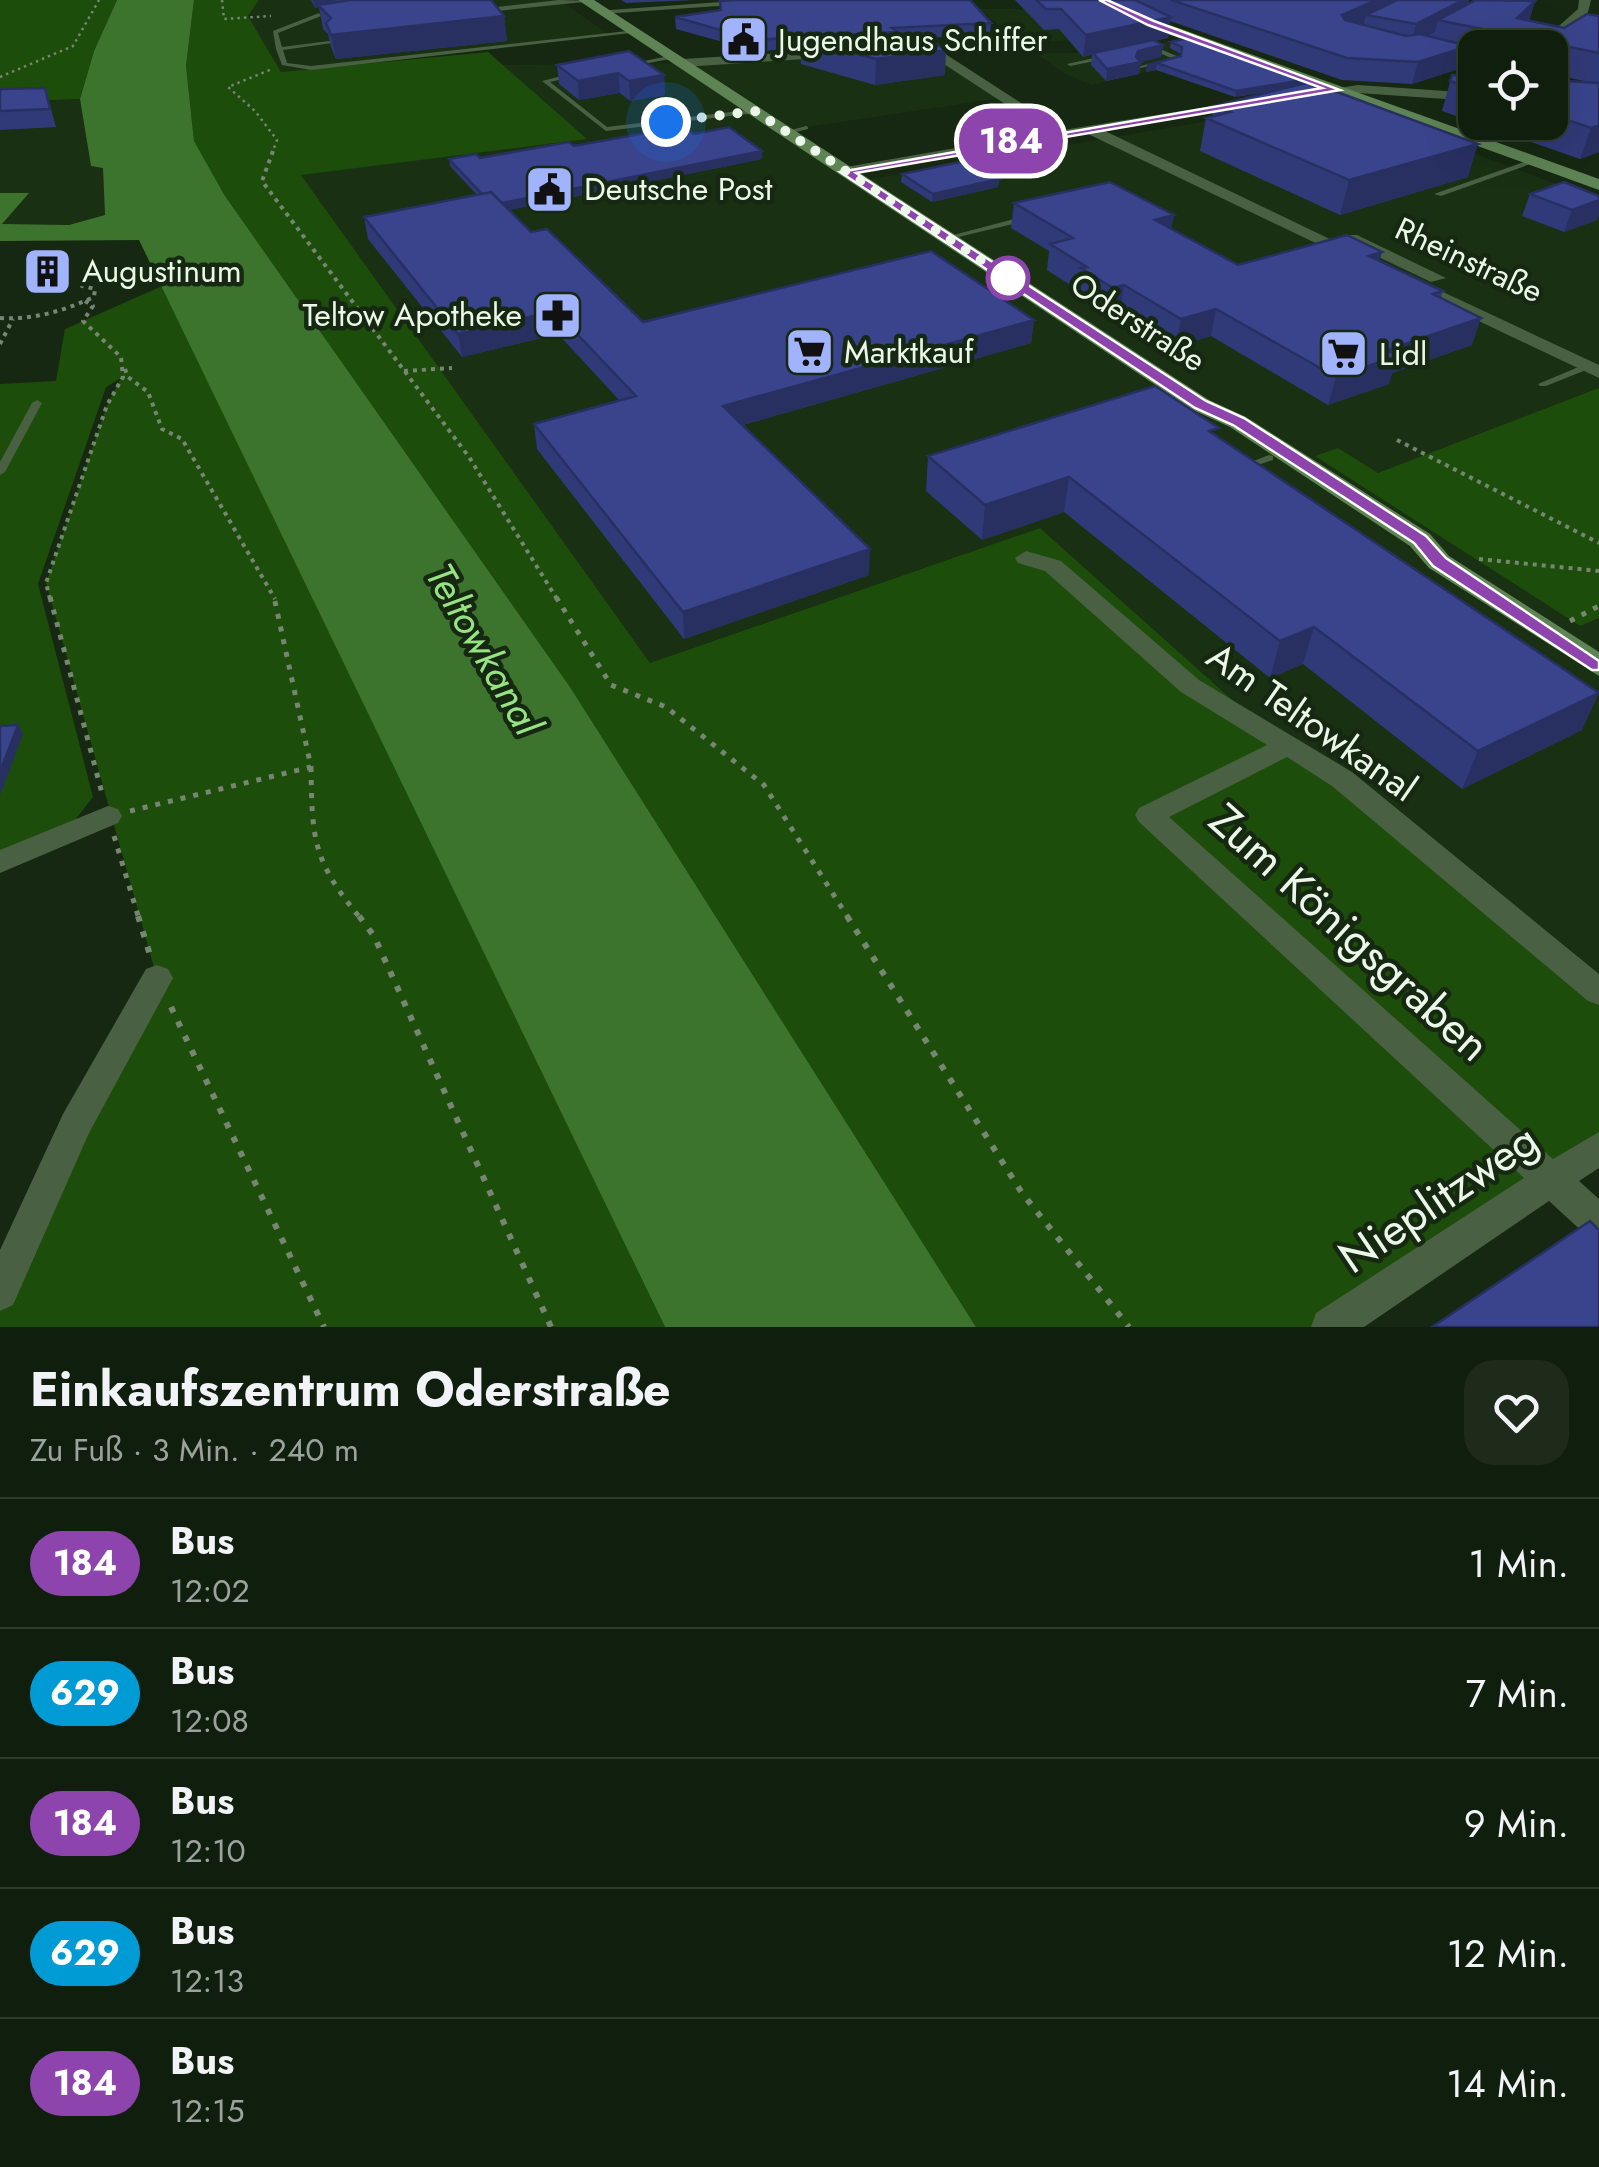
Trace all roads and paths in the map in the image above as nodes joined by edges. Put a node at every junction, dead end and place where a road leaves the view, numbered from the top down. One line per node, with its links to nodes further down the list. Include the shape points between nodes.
1 (99, 0): 30 (path, via 73,46)
2 (222, 0): 9 (path)
3 (1104, 0): 32 (main road, via 1186,40)
4 (1585, 0): 10 (street)
5 (779, 3): 6 (street)
6 (592, 4): 7 (street); 11 (main road, Oderstraße)
7 (460, 11)
8 (325, 16): 17 (lane, via 275,32)
9 (224, 18)
10 (1565, 30)
11 (636, 32): 23 (main road, Oderstraße); 25 (lane, via 311,68)
12 (1568, 34): 13 (lane)
13 (1580, 36)
14 (329, 43): 17 (lane)
15 (1165, 44): 16 (lane)
16 (1153, 48): 18 (lane); 28 (lane, via 1177,59)
17 (278, 49): 25 (lane)
18 (1140, 50)
19 (893, 51): 42 (street, via 929,49)
20 (855, 53): 23 (street)
21 (1126, 53): 26 (lane)
22 (1444, 57): 24 (lane)
23 (678, 60): 27 (lane); 38 (main road, Oderstraße)
24 (1458, 61)
25 (284, 64): 63 (path, via 228,87 277,140 262,181)
26 (1070, 64)
27 (623, 66)
28 (1139, 68)
29 (582, 74): 38 (lane, via 545,82 606,129)
30 (0, 77)
31 (1458, 85): 34 (street)
32 (1335, 90): 33 (street); 35 (street); 39 (main road)
33 (1426, 93): 34 (street); 39 (street, via 1394,96)
34 (1450, 95): 36 (street)
35 (1291, 96)
36 (1458, 96)
37 (1255, 102): 40 (street)
38 (756, 107): 46 (main road, Oderstraße, via 797,130)
39 (1407, 115): 44 (main road)
40 (1111, 126): 41 (street); 43 (street, Rheinstraße)
41 (1090, 130): 42 (street); 45 (street, Rheinstraße)
42 (1058, 132): 46 (street)
43 (1180, 158): 45 (street); 50 (street, Rheinstraße)
44 (1534, 161): 47 (main road); 48 (lane)
45 (1162, 162): 52 (street, Rheinstraße)
46 (846, 172): 51 (main road, Oderstraße)
47 (1599, 185)
48 (1438, 194)
49 (1037, 215): 51 (lane)
50 (1344, 234): 52 (street, Rheinstraße); 57 (street, Rheinstraße)
51 (946, 238): 67 (main road, Oderstraße, via 1208,408 1226,429)
52 (1324, 240): 59 (street, Rheinstraße)
53 (85, 278): 54 (path, via 82,286 95,290)
54 (85, 301): 56 (path); 60 (path, via 93,306 83,322)
55 (0, 318): 56 (path)
56 (13, 319): 58 (path)
57 (1568, 340): 59 (street, Rheinstraße); 61 (street, Rheinstraße)
58 (0, 344)
59 (1548, 347): 61 (street, Rheinstraße)
60 (121, 356): 78 (path, via 128,378 148,392 162,429 182,439 275,599); 79 (path, via 123,376 46,582)
61 (1595, 364): 64 (lane)
62 (452, 368): 63 (path)
63 (404, 371): 89 (path, via 470,457 611,685 666,707 764,785 1022,1193)
64 (1543, 384)
65 (37, 402): 69 (lane)
66 (1397, 440): 70 (path)
67 (1283, 452): 68 (lane); 72 (main road, Oderstraße, via 1404,546)
68 (1240, 468)
69 (0, 472)
70 (1599, 543)
71 (1026, 558): 77 (street, Am Teltowkanal, via 1053,566 1190,686)
72 (1453, 560): 73 (path); 76 (main road)
73 (1599, 571)
74 (1599, 606): 75 (path)
75 (1567, 622)
76 (1599, 666)
77 (1286, 747): 82 (street, Am Teltowkanal, via 1342,779); 84 (street, Zum Königsgraben, via 1149,814)
78 (310, 767): 79 (path); 88 (path, via 314,846 333,886 374,936)
79 (108, 816): 80 (street); 81 (path)
80 (0, 862)
81 (157, 978): 86 (street, via 75,1125); 87 (path)
82 (1599, 992)
83 (1599, 1148): 84 (street, Nieplitzweg)
84 (1551, 1178): 85 (street, Zum Königsgraben); 90 (street, Nieplitzweg)
85 (1599, 1224)
86 (0, 1292)
87 (324, 1327)
88 (551, 1327)
89 (1129, 1327)
90 (1330, 1327)

